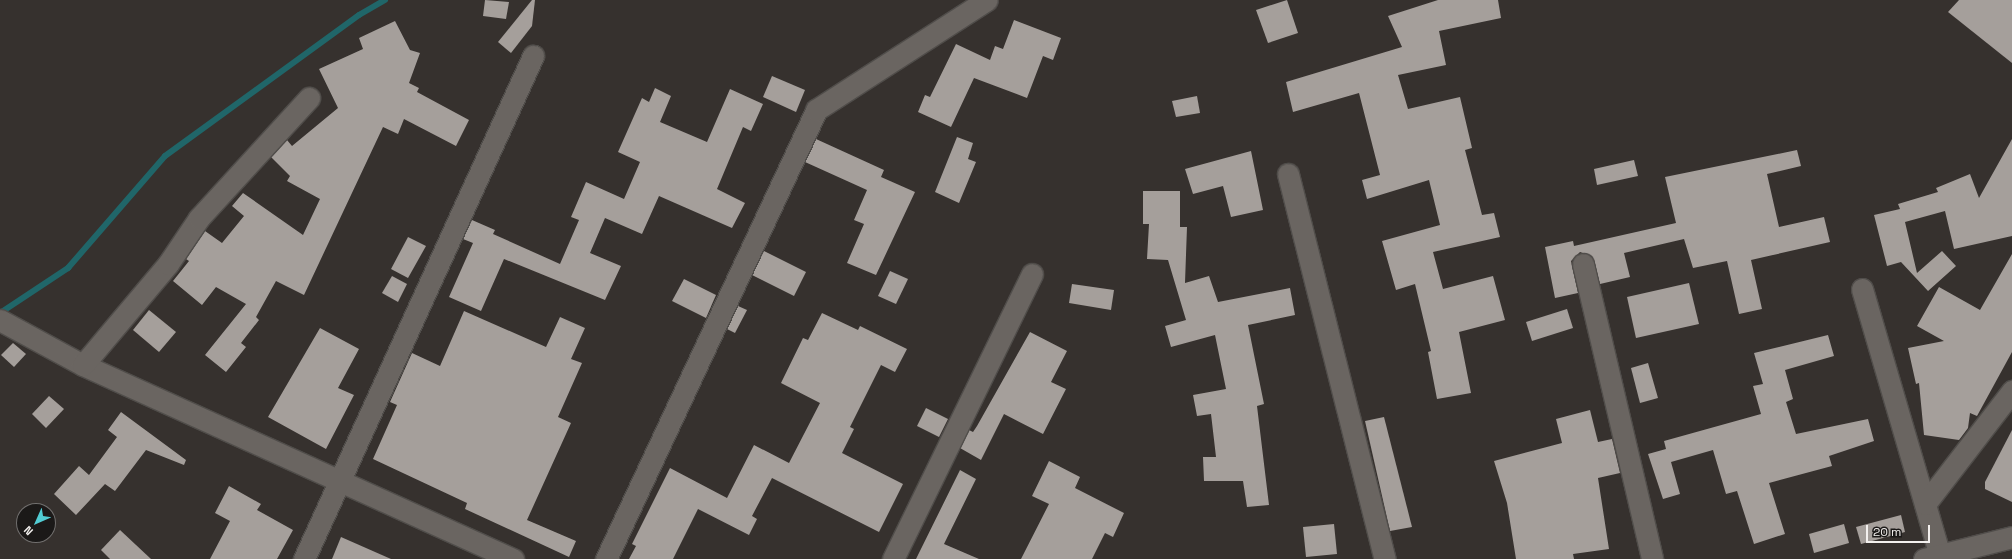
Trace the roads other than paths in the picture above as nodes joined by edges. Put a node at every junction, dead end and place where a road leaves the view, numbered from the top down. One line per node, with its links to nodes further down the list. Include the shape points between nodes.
1 (987, 0): 17 (street, via 816,110)
2 (534, 56): 11 (street)
3 (309, 98): 9 (street, via 199,218 168,264)
4 (1288, 174): 19 (street)
5 (1583, 264): 20 (street)
6 (1032, 274): 18 (street)
7 (1862, 289): 12 (street)
8 (0, 320): 9 (street)
9 (83, 365): 11 (street)
10 (2012, 391): 12 (street)
11 (340, 483): 15 (street); 16 (street)
12 (1924, 504): 14 (street)
13 (2012, 537): 14 (street)
14 (1932, 557)
15 (304, 559)
16 (513, 559)
17 (606, 559)
18 (893, 559)
19 (1385, 559)
20 (1652, 559)

